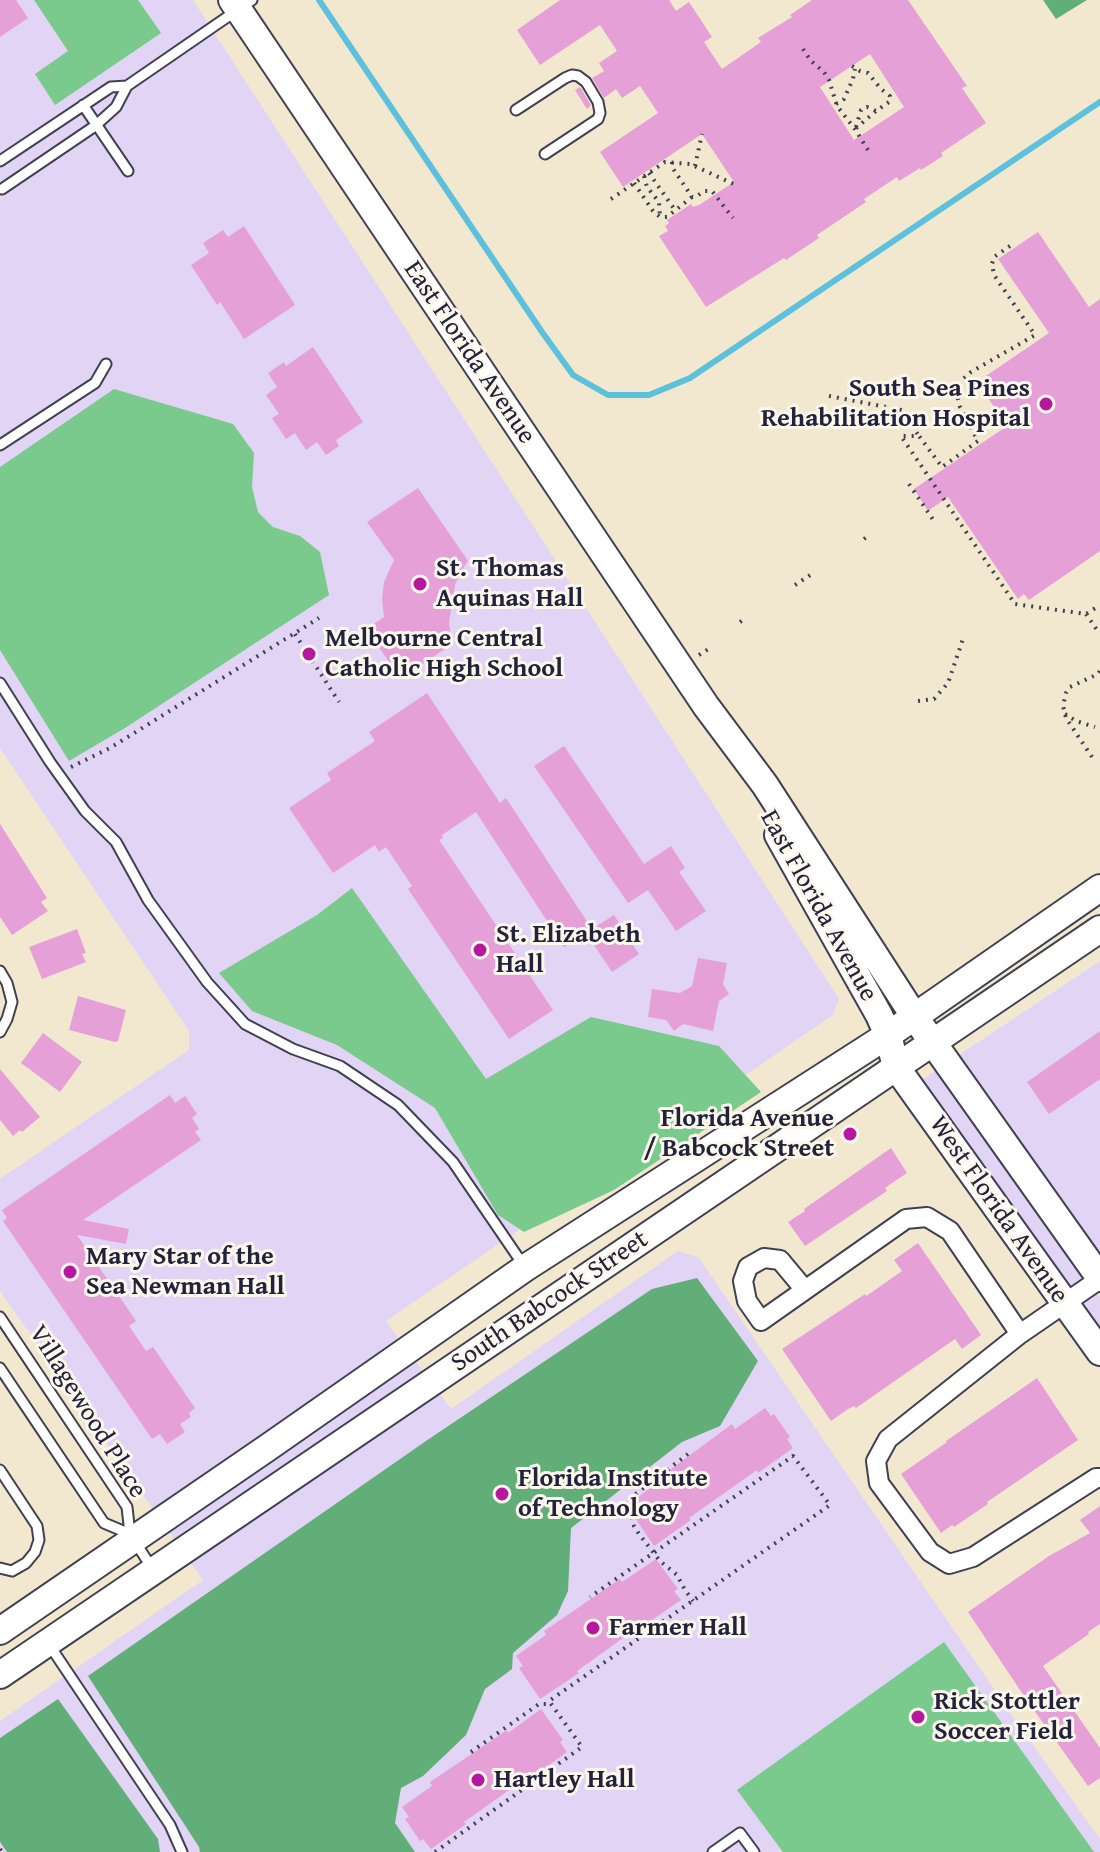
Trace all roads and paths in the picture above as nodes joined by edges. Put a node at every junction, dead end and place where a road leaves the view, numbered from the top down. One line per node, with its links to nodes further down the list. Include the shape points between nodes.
1 (241, 3): 3 (lane); 49 (main road, East Florida Avenue)
2 (803, 49): 4 (path, via 829,80)
3 (127, 86): 5 (lane, via 111,87); 8 (lane, via 116,107)
4 (836, 104): 7 (path, via 844,99 853,67 868,73 890,96); 9 (path)
5 (83, 105): 8 (lane); 13 (lane)
6 (516, 110): 11 (lane, via 572,75 586,82 600,107 598,119)
7 (876, 111): 9 (path); 9 (path, via 861,110)
8 (97, 124): 16 (lane); 20 (lane)
9 (855, 129): 12 (path)
10 (702, 134): 15 (path)
11 (545, 154)
12 (871, 155)
13 (0, 161)
14 (672, 162): 15 (path); 17 (path); 21 (path)
15 (695, 166): 19 (path)
16 (128, 171)
17 (647, 174): 18 (path); 23 (path); 24 (path)
18 (634, 183): 22 (path); 24 (path)
19 (736, 185)
20 (2, 189)
21 (692, 197): 23 (path); 25 (path, via 712,191)
22 (611, 199)
23 (675, 210): 24 (path)
24 (660, 217)
25 (733, 218)
26 (1010, 246): 29 (path, via 994,257 994,275 1035,335 971,372 957,389 978,441 942,467)
27 (106, 364): 30 (lane, via 95,383)
28 (829, 396): 29 (path, via 907,411)
29 (919, 436): 36 (path, via 901,436 1015,604)
30 (0, 445)
31 (909, 484): 32 (path)
32 (934, 521)
33 (815, 572): 34 (path)
34 (795, 585)
35 (1100, 605): 36 (path)
36 (1086, 614): 40 (path)
37 (319, 618): 41 (path)
38 (746, 618): 39 (path)
39 (740, 622)
40 (1097, 630)
41 (294, 633): 48 (path); 53 (path, via 110,748)
42 (964, 636): 47 (path, via 948,683 934,699)
43 (710, 648): 44 (path)
44 (693, 658)
45 (1100, 671): 50 (path, via 1070,687)
46 (0, 683): 53 (lane)
47 (918, 701)
48 (339, 702)
49 (706, 706): 57 (main road, East Florida Avenue, via 765,785); 59 (main road, East Florida Avenue)
50 (1065, 714): 51 (path); 52 (path)
51 (1095, 727)
52 (1092, 757)
53 (58, 773): 62 (lane, via 116,842 148,900 207,982 245,1024 340,1066 398,1105 453,1162)
54 (1100, 888): 57 (main road, South Babcock Street)
55 (1094, 937): 60 (main road, South Babcock Street)
56 (0, 971): 58 (lane, via 12,1002)
57 (914, 1016): 59 (main road, South Babcock Street); 60 (main road, East Florida Avenue)
58 (0, 1032)
59 (888, 1035): 61 (main road, East Florida Avenue); 62 (main road, South Babcock Street)
60 (932, 1042): 61 (main road, South Babcock Street); 63 (main road, West Florida Avenue)
61 (896, 1067): 65 (main road, West Florida Avenue); 76 (main road, South Babcock Street)
62 (525, 1268): 73 (main road, South Babcock Street)
63 (1100, 1279): 65 (street)
64 (805, 1290): 67 (street, via 906,1219 927,1217 950,1231)
65 (1063, 1303): 67 (street); 68 (main road, West Florida Avenue)
66 (0, 1317): 73 (lane, Villagewood Place, via 127,1507)
67 (1020, 1334): 72 (street, via 888,1439 876,1461 879,1483 930,1552 949,1564 973,1557)
68 (1100, 1352)
69 (0, 1368): 73 (lane, Villagewood Place, via 104,1523)
70 (688, 1454): 74 (path, via 625,1502 634,1526)
71 (0, 1470): 75 (lane, via 37,1526 39,1540 26,1563 12,1571)
72 (1100, 1478)
73 (131, 1537): 76 (lane, Villagewood Place); 79 (main road, South Babcock Street)
74 (654, 1552): 77 (path); 78 (path); 78 (path, via 793,1456 830,1505)
75 (0, 1568)
76 (153, 1570): 80 (main road, South Babcock Street)
77 (590, 1597)
78 (693, 1601): 82 (path)
79 (0, 1631)
80 (48, 1642): 81 (main road, South Babcock Street); 84 (lane, via 170,1825)
81 (0, 1675)
82 (551, 1704): 83 (path, via 539,1704); 85 (path, via 582,1747)
83 (471, 1752)
84 (182, 1852)
85 (435, 1852)
86 (713, 1852): 87 (lane, via 740,1833)
87 (754, 1852)

